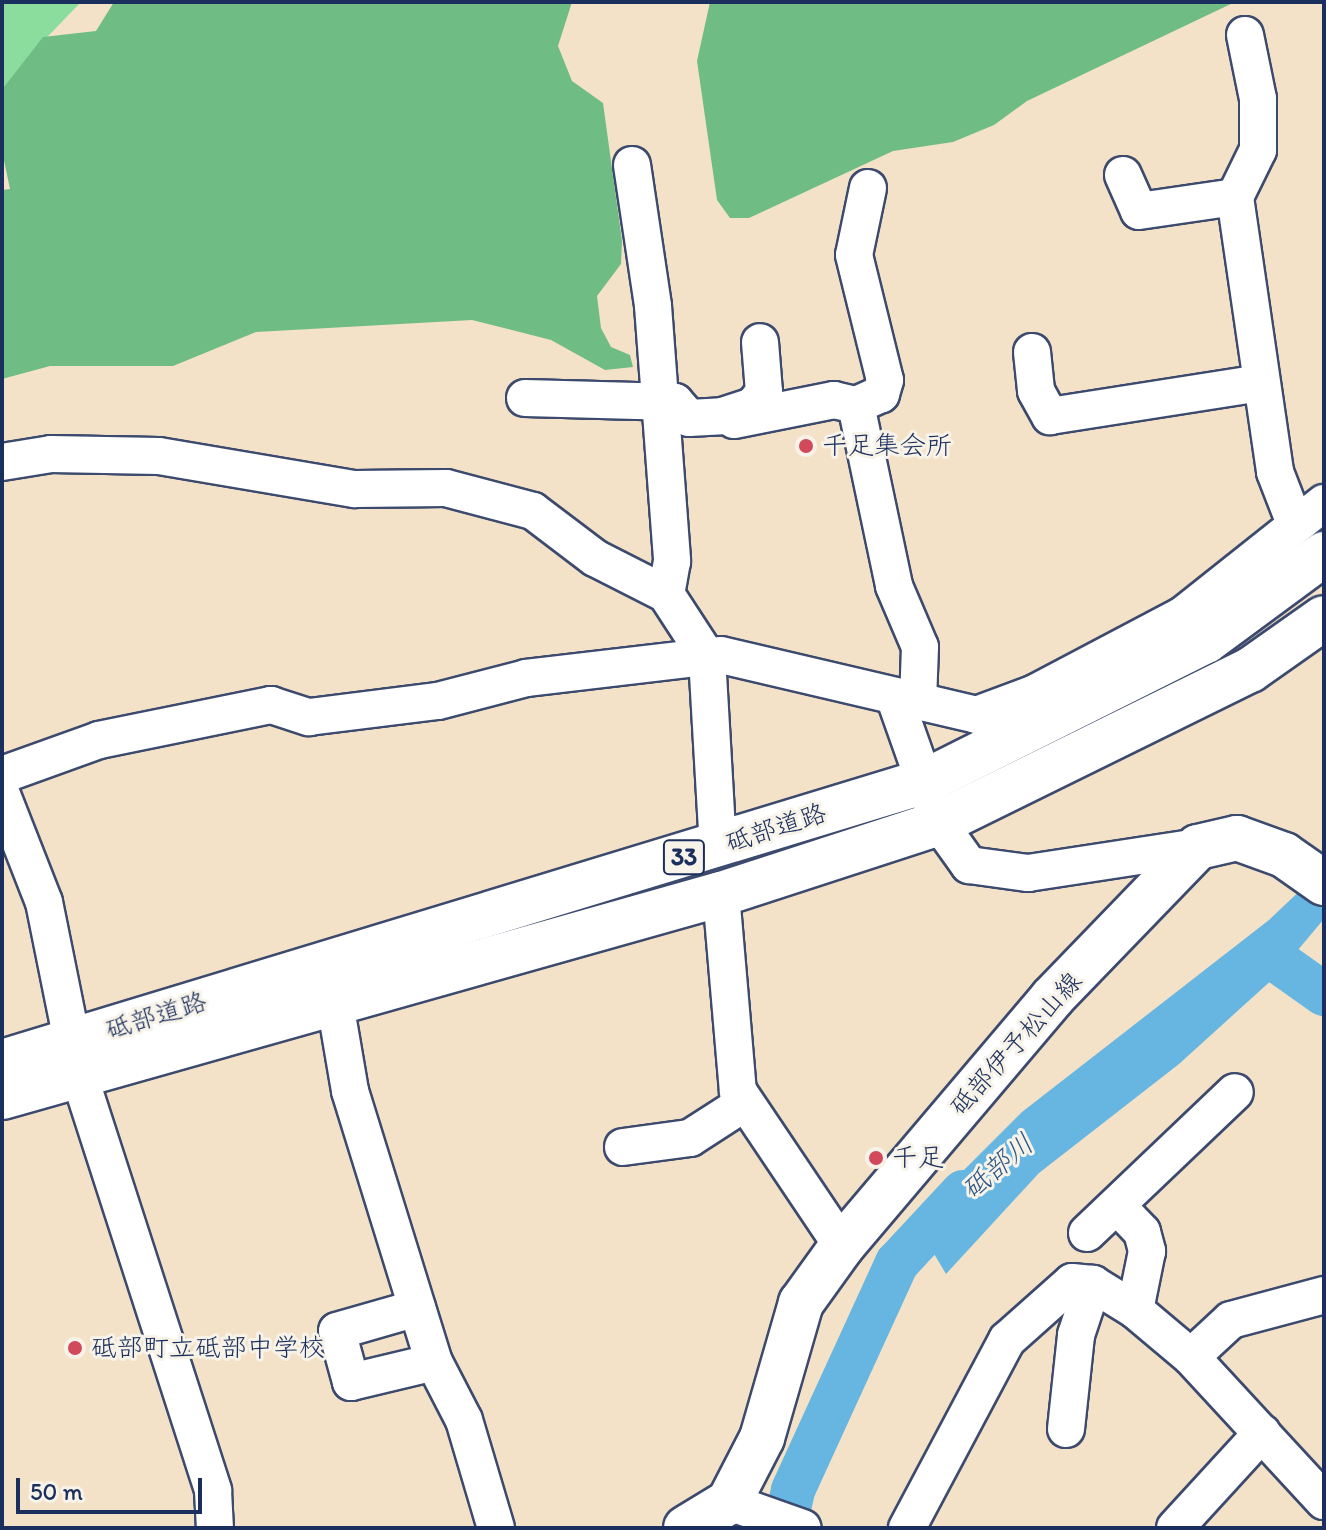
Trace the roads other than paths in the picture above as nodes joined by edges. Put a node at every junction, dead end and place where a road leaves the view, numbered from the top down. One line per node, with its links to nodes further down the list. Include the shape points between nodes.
1 (1245, 35): 5 (street, via 1258,99 1258,150)
2 (632, 165): 10 (street, via 653,306)
3 (1123, 175): 5 (street, via 1139,211)
4 (868, 188): 11 (street, via 854,255 885,380 881,394)
5 (1235, 197): 8 (street)
6 (760, 342): 10 (street, via 764,392 753,406 689,418 675,402)
7 (1032, 352): 8 (street, via 1036,391 1050,416)
8 (1260, 383): 14 (street, via 1275,472)
9 (525, 398): 10 (street)
10 (658, 403): 12 (street)
11 (856, 405): 12 (street, via 834,400); 19 (street, via 894,586 920,647)
12 (659, 439): 16 (street, via 672,561)
13 (2, 462): 16 (street, via 100,452 355,489 446,488 533,511 595,558)
14 (1309, 512): 19 (street, via 1183,615 1035,693 976,715)
15 (1324, 554): 21 (main road, 砥部道路 / 33, via 1206,641)
16 (666, 594): 18 (street)
17 (1324, 618): 23 (main road, 砥部道路 / 33, via 1250,670)
18 (707, 657): 19 (street); 20 (street, via 526,678 438,701 309,717 271,705 87,743); 24 (street)
19 (906, 699): 21 (street)
20 (2, 775)
21 (926, 781): 23 (street); 24 (main road, 砥部道路 / 33)
22 (2, 795): 29 (street, via 44,902)
23 (939, 823): 25 (street, via 969,865 994,873); 27 (main road, 砥部道路 / 33)
24 (718, 847): 29 (main road, 砥部道路 / 33)
25 (1198, 847): 26 (main road, via 1237,838 1284,855); 37 (main road, 砥部伊予松山線, via 1052,998)
26 (1324, 883)
27 (721, 894): 28 (main road, 砥部道路 / 33); 33 (street)
28 (335, 1003): 29 (main road, 砥部道路 / 33); 40 (street, via 350,1091)
29 (75, 1058): 30 (main road, 砥部道路 / 33); 32 (main road, 砥部道路 / 33); 48 (street, via 213,1491)
30 (2, 1062)
31 (1235, 1092): 35 (street)
32 (2, 1097)
33 (743, 1104): 34 (street, via 690,1138); 37 (street)
34 (623, 1147)
35 (1119, 1208): 36 (street); 41 (street, via 1142,1232 1147,1251)
36 (1087, 1233)
37 (842, 1246): 47 (main road, 砥部伊予松山線, via 801,1303)
38 (1093, 1284): 41 (street); 44 (street, via 1076,1335); 52 (street, via 1056,1289 1007,1340)
39 (1324, 1295): 42 (street, via 1231,1320)
40 (417, 1308): 43 (street); 43 (street, via 337,1331 351,1382)
41 (1135, 1310): 42 (street)
42 (1191, 1357): 45 (street)
43 (434, 1362): 49 (street, via 464,1420)
44 (1066, 1429)
45 (1262, 1433): 46 (street); 53 (street)
46 (1324, 1501)
47 (746, 1508): 50 (main road); 51 (street)
48 (215, 1528)
49 (496, 1528)
50 (686, 1528)
51 (803, 1528)
52 (907, 1528)
53 (1175, 1528)

